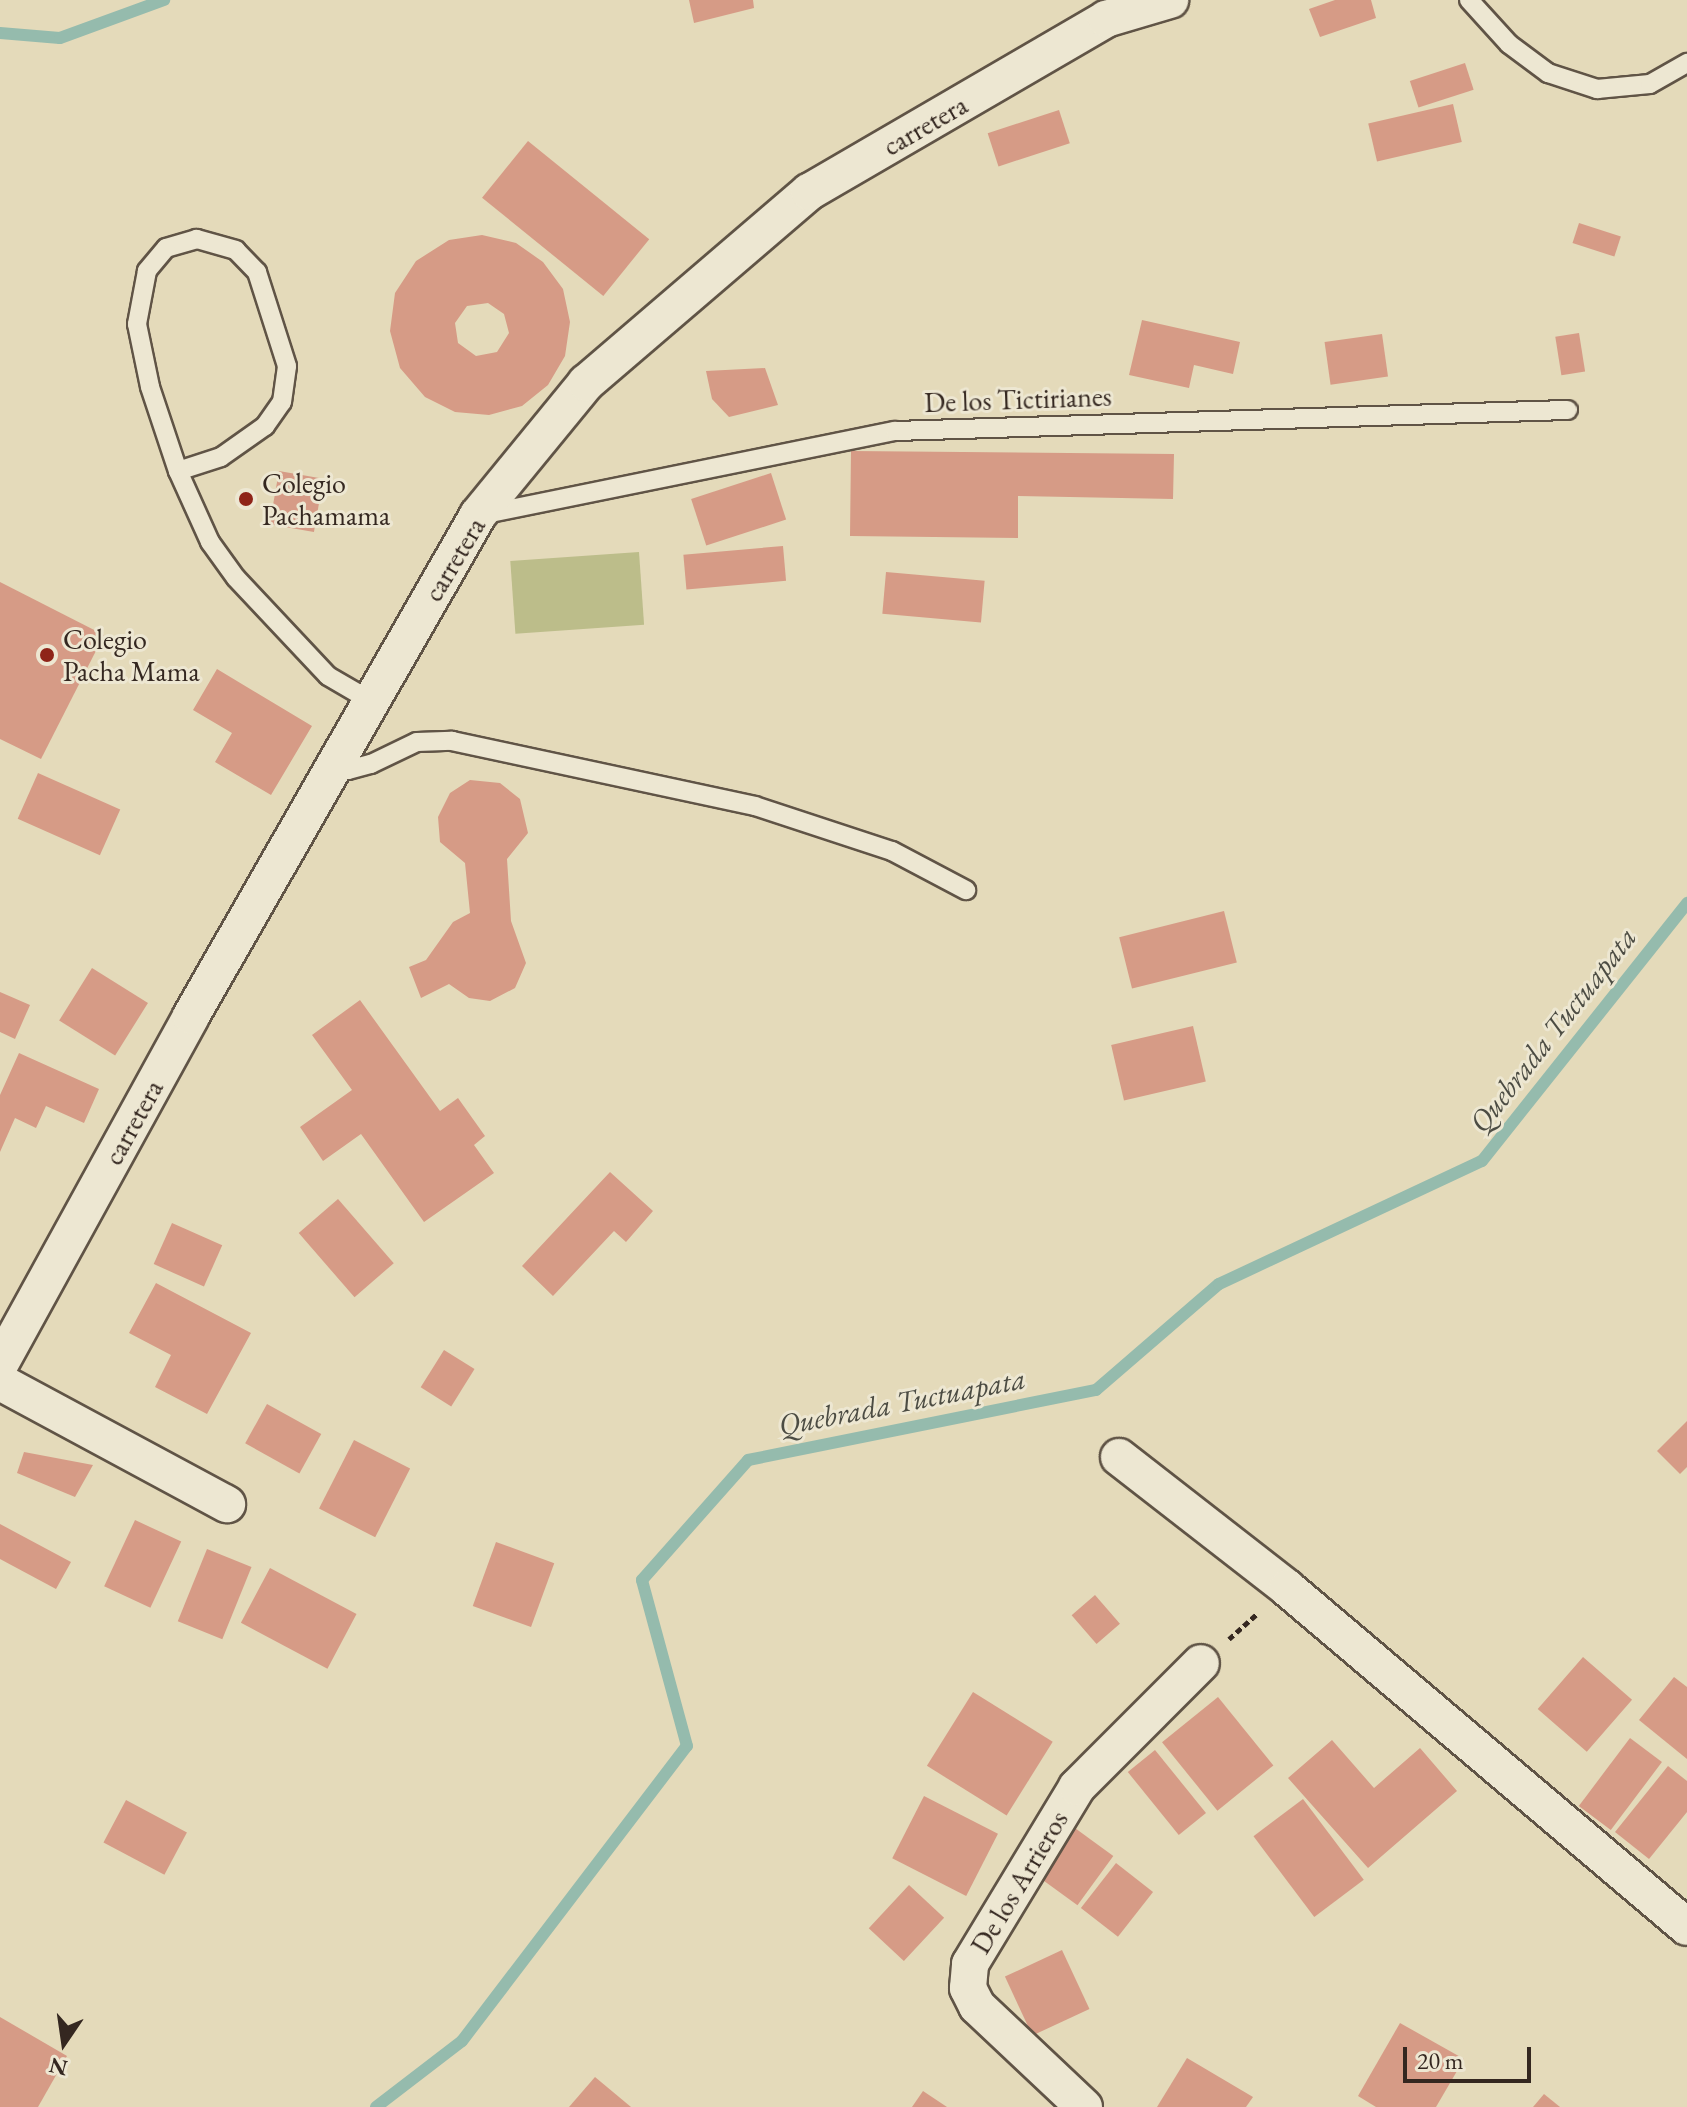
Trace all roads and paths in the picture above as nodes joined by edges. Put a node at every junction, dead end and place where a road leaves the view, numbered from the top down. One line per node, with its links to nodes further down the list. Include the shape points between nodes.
1 (1170, 0): 6 (street, carretera, via 1106,19 809,192 586,383)
2 (1469, 0): 3 (lane, via 1509,44 1548,73 1597,89 1650,84)
3 (1687, 63)
4 (1568, 410): 6 (lane, De los Tictirianes, via 895,431)
5 (178, 471): 5 (lane, via 150,387 137,324 147,271 166,248 197,239 236,250 257,272 287,366 282,402 265,426 221,457); 7 (lane, via 210,542 236,578 328,676)
6 (478, 515): 7 (street, carretera)
7 (371, 701): 8 (street, carretera)
8 (332, 767): 9 (lane, via 348,770 371,764 417,742 452,741 755,806 892,851); 10 (street, carretera)
9 (966, 890)
10 (0, 1364)
11 (0, 1382): 13 (street)
12 (1119, 1457): 14 (street)
13 (227, 1504)
14 (1287, 1588): 15 (path); 16 (street)
15 (1201, 1663): 17 (street, De los Arrieros, via 1077,1787 970,1964 968,1988 977,2006)
16 (1687, 1927)
17 (1084, 2107)

